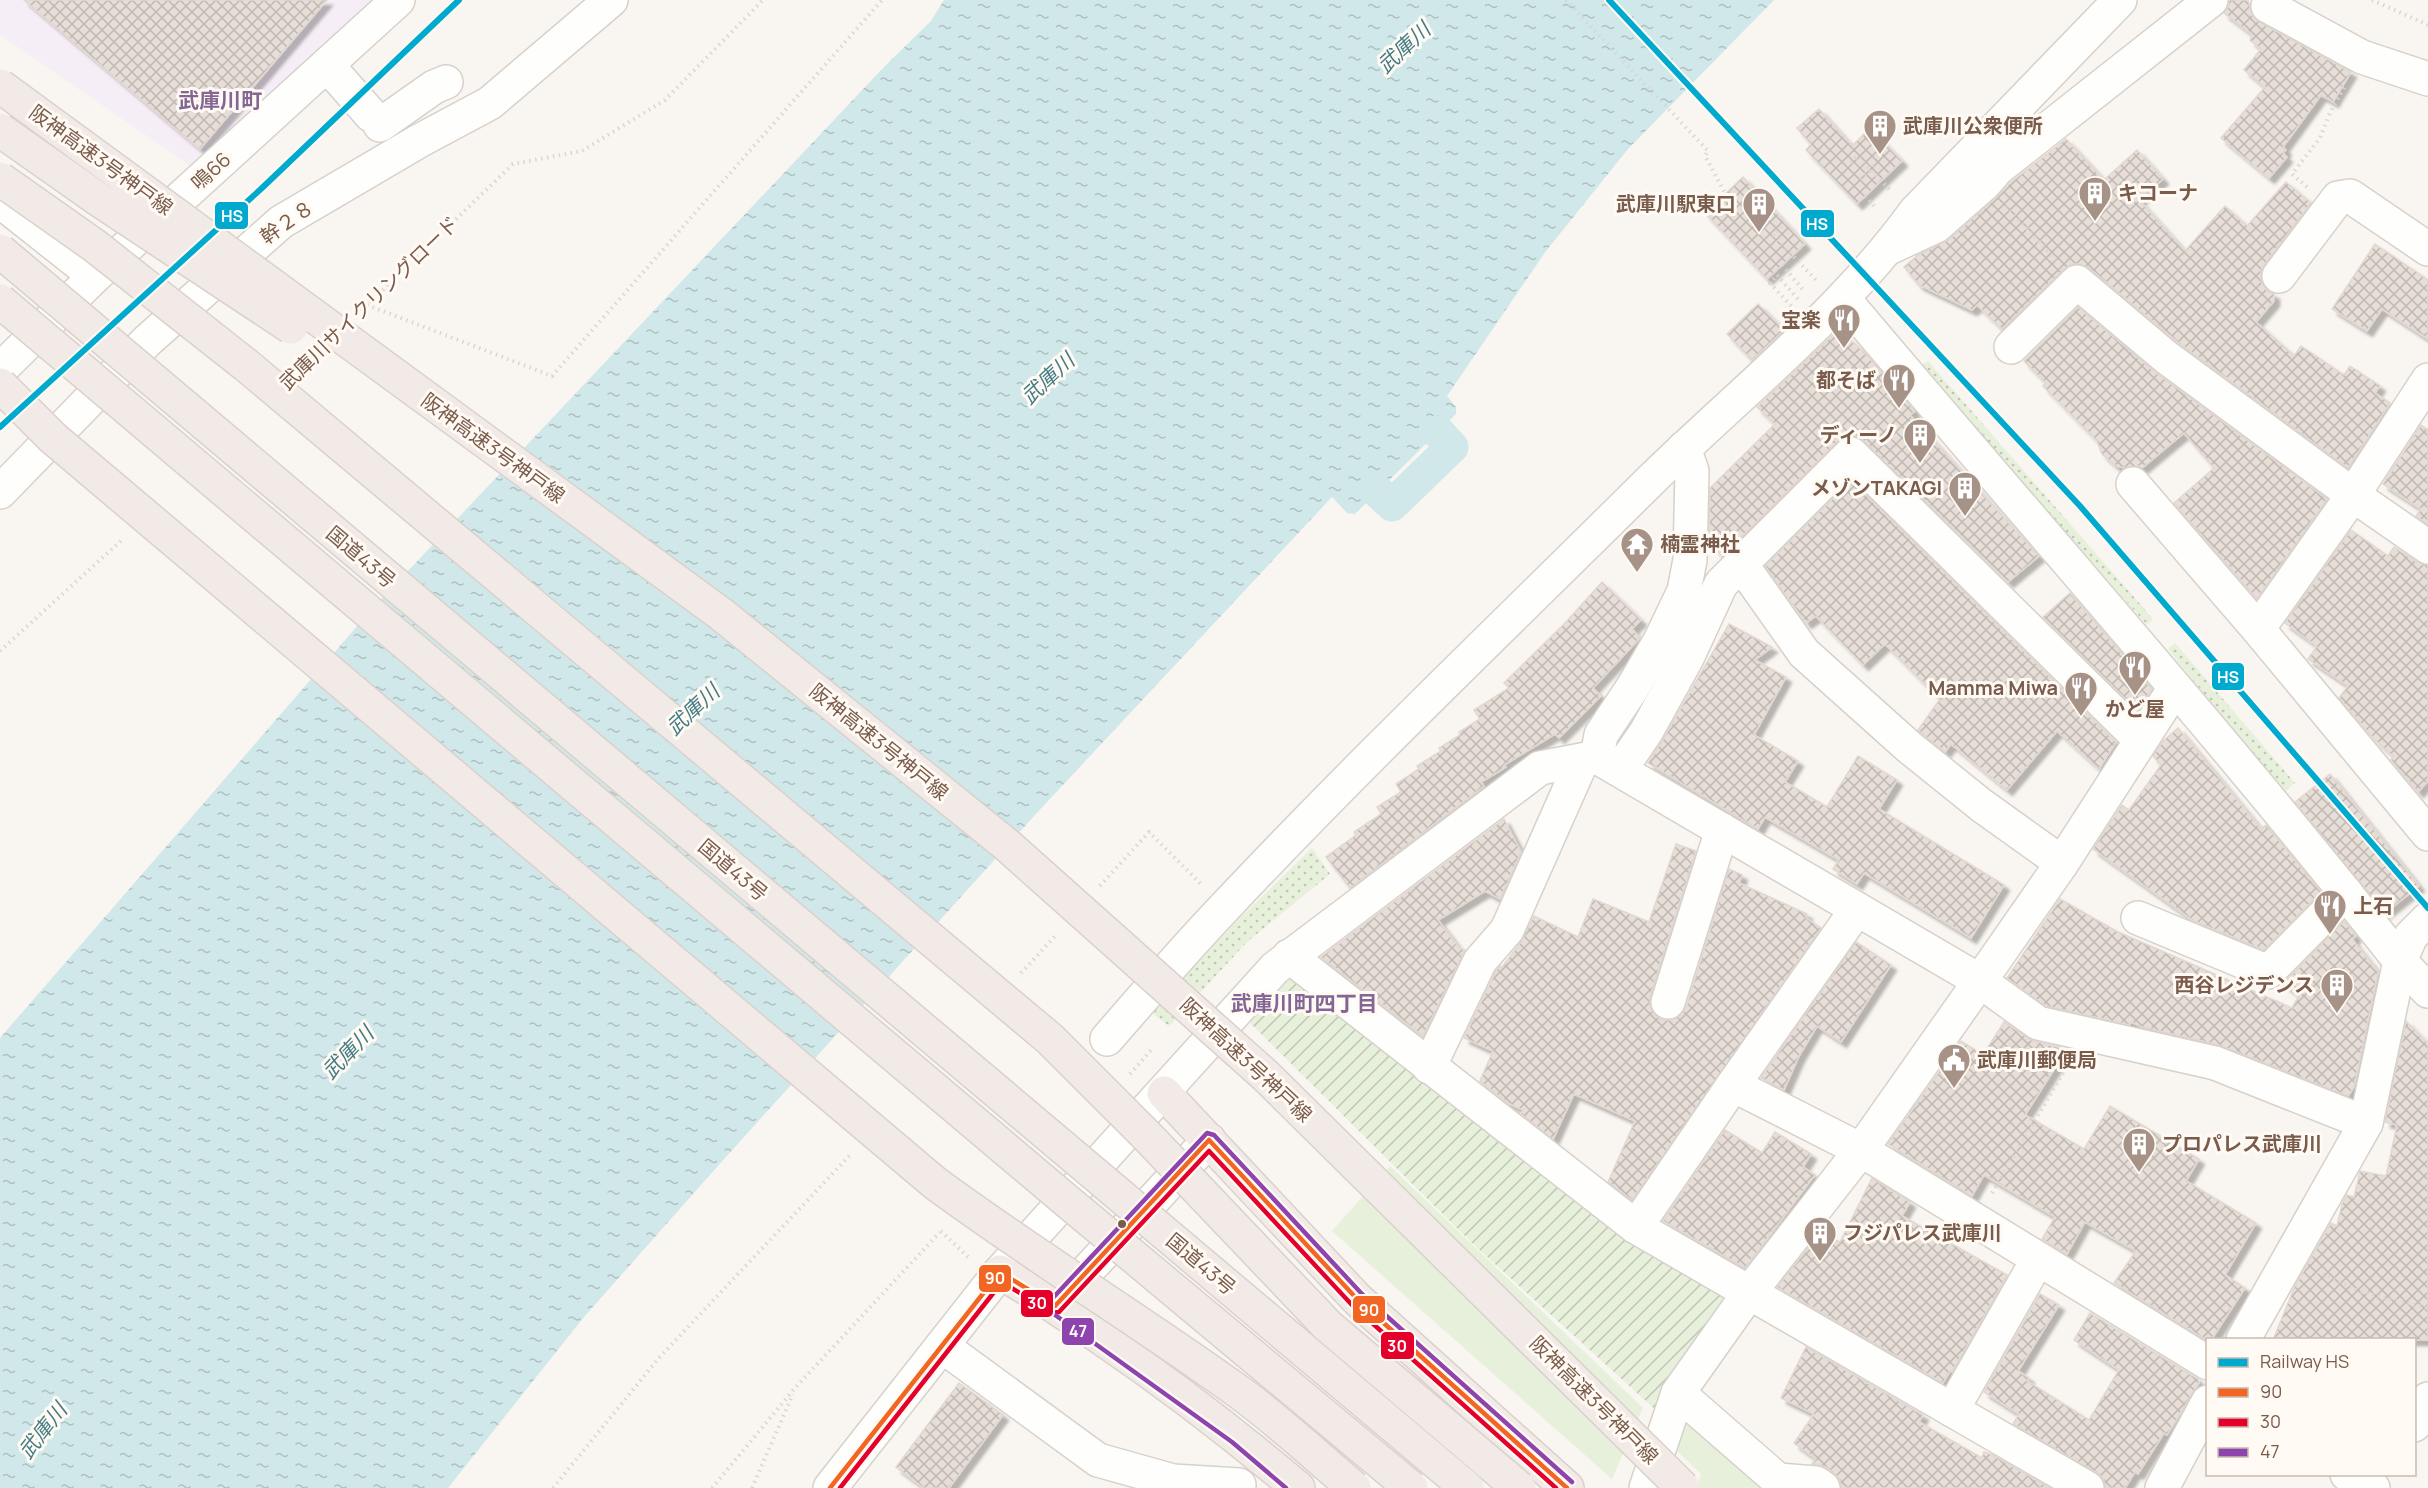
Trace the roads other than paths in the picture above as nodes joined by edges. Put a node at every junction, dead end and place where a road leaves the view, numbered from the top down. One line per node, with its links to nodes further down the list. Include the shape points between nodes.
1 (399, 0): 6 (street, 鳴66)
2 (611, 0): 28 (street, 幹２８, via 490,103 281,222 147,341)
3 (2120, 0): 14 (street, via 1915,212)
4 (2211, 0): 14 (street, via 1997,169 1936,226)
5 (2268, 6): 7 (street, via 2362,57)
6 (327, 65): 8 (street, via 375,120); 17 (street, 鳴66)
7 (2428, 79)
8 (446, 82)
9 (0, 86): 80 (highway, 阪神高速3号神戸線, bridge, via 721,614 1007,845 1266,1076)
10 (0, 95): 27 (highway, 阪神高速3号神戸線)
11 (0, 130): 27 (highway, bridge)
12 (0, 179): 76 (highway, bridge, via 104,253 246,365 1050,1039 1328,1326)
13 (0, 201): 17 (street)
14 (1889, 248): 19 (street)
15 (2428, 249): 18 (street, via 2350,196 2338,198)
16 (0, 251): 75 (highway, 国道43号, bridge)
17 (95, 276): 22 (street, 鳴66)
18 (2279, 276)
19 (1843, 298): 25 (street); 33 (street)
20 (0, 301): 74 (highway, 国道43号, bridge, via 1048,1186)
21 (2011, 347): 29 (street, via 2077,282 2166,357)
22 (5, 356)
23 (2428, 380): 29 (street)
24 (0, 385): 73 (highway, bridge, via 53,438 935,1183 1241,1394)
25 (1684, 448): 35 (street, via 1692,471 1690,560 1684,591 1661,639 1601,735); 48 (street, via 1362,765 1219,912)
26 (2133, 484): 32 (street)
27 (532, 488): 79 (highway, 阪神高速3号神戸線, via 715,617 1003,849 1267,1086)
28 (0, 492)
29 (2353, 495): 30 (street); 32 (street)
30 (2428, 547)
31 (1741, 564): 34 (street, via 1851,454); 35 (street, via 1721,584 1687,658 1646,732); 38 (street, via 1804,653 1909,747)
32 (2258, 629): 37 (street)
33 (2175, 688): 34 (street); 39 (street)
34 (2141, 740): 38 (street)
35 (1600, 763): 36 (street); 43 (street, via 1540,768); 49 (street, via 1507,930 1480,962)
36 (1722, 830): 40 (street); 47 (street)
37 (2428, 834)
38 (2062, 863): 45 (street)
39 (2346, 893): 41 (street, via 2268,972); 44 (street)
40 (1857, 909): 45 (street); 51 (street)
41 (2138, 918)
42 (2428, 919): 44 (street, via 2411,936)
43 (1289, 956): 49 (street); 50 (street)
44 (2400, 961): 46 (street); 52 (street)
45 (1980, 981): 52 (street, via 2038,1023 2215,1063); 54 (street)
46 (2428, 991)
47 (1668, 1002)
48 (1115, 1029)
49 (1429, 1067): 55 (street)
50 (1162, 1080): 53 (highway); 57 (street)
51 (1732, 1085): 54 (street); 55 (street)
52 (2366, 1124): 60 (street)
53 (1209, 1140): 59 (street); 77 (highway, via 1356,1299)
54 (1861, 1149): 56 (street); 58 (street)
55 (1636, 1227): 58 (street)
56 (2038, 1259): 62 (street); 66 (street)
57 (997, 1277): 59 (highway); 61 (street)
58 (1749, 1293): 63 (street); 66 (street)
59 (1054, 1306): 68 (highway, via 1237,1436)
60 (2244, 1338)
61 (942, 1346): 70 (street); 71 (street, via 1098,1460 1173,1481)
62 (2206, 1362)
63 (1678, 1393): 78 (street); 81 (street, via 1778,1480 1816,1483)
64 (2428, 1399): 67 (street)
65 (2206, 1405): 83 (street)
66 (1952, 1410): 82 (street)
67 (2416, 1423)
68 (1262, 1458): 71 (street); 72 (highway)
69 (2351, 1476): 84 (street)
70 (835, 1486)
71 (1238, 1487)
72 (1298, 1488)
73 (1354, 1488)
74 (1412, 1488)
75 (1467, 1488)
76 (1519, 1488)
77 (1567, 1488)
78 (1646, 1488)
79 (1675, 1488)
80 (1683, 1488)
81 (1823, 1488)
82 (2087, 1488)
83 (2162, 1488)
84 (2373, 1488)

